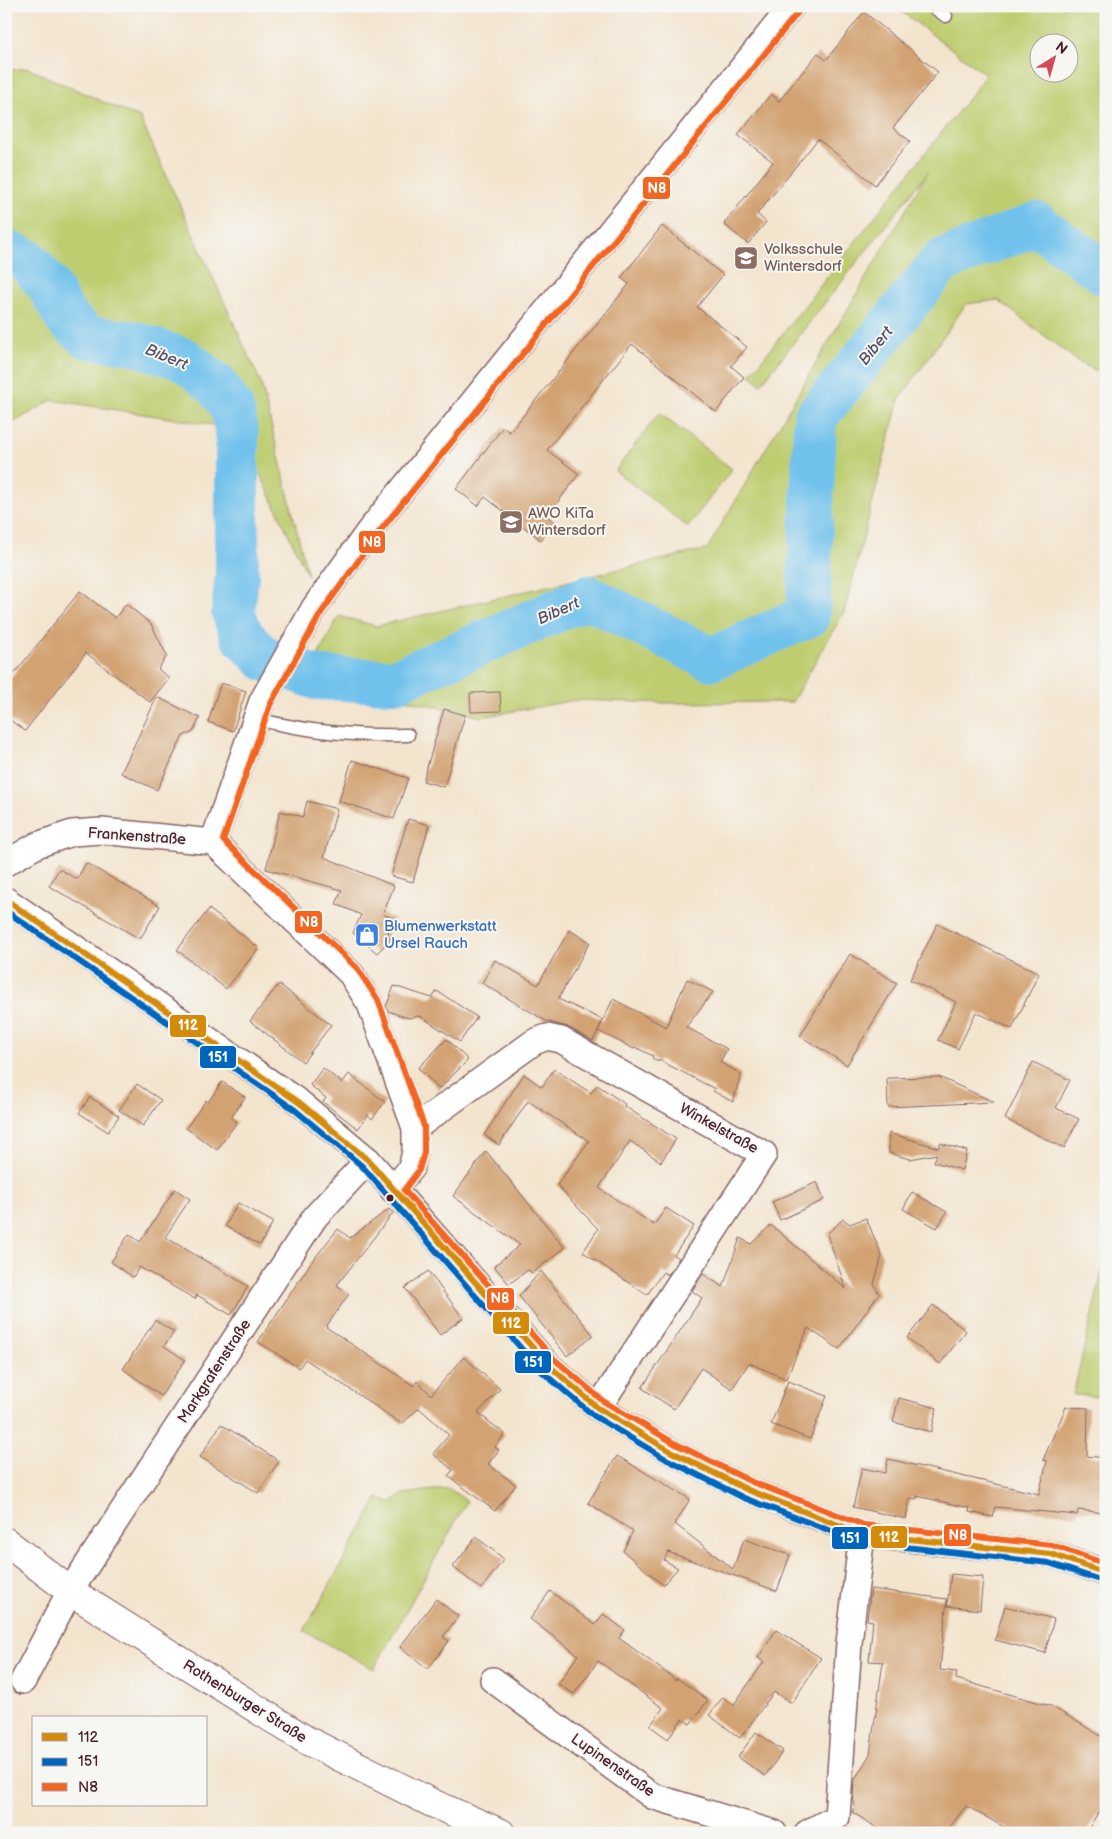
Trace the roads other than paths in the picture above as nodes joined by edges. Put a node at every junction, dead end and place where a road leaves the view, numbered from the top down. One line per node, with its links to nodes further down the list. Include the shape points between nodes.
1 (792, 6): 4 (street, via 369,531 306,622)
2 (932, 6): 3 (lane)
3 (946, 16)
4 (259, 710): 5 (lane, via 302,730 344,735); 6 (street)
5 (408, 735)
6 (213, 842): 7 (street, Frankenstraße, via 101,831 72,834 37,846); 9 (street, via 350,974 370,1004)
7 (6, 863)
8 (6, 900): 10 (street, via 300,1103)
9 (415, 1128): 11 (street, via 411,1168); 12 (street, Winkelstraße, via 534,1042 546,1037 561,1040 764,1154)
10 (368, 1160): 11 (street); 16 (street, Markgrafenstraße, via 315,1217)
11 (393, 1190): 12 (street, via 547,1364)
12 (598, 1408): 13 (street, via 670,1452 748,1490)
13 (862, 1534): 15 (street, via 1051,1554); 21 (street, via 849,1643 837,1817)
14 (6, 1542): 16 (main road, Rothenburger Straße)
15 (1106, 1573)
16 (70, 1591): 18 (street, Markgrafenstraße); 19 (main road, Rothenburger Straße, via 306,1740 432,1803)
17 (493, 1680): 20 (street, Lupinenstraße, via 652,1796)
18 (23, 1681)
19 (501, 1833)
20 (774, 1833)
21 (807, 1833)

